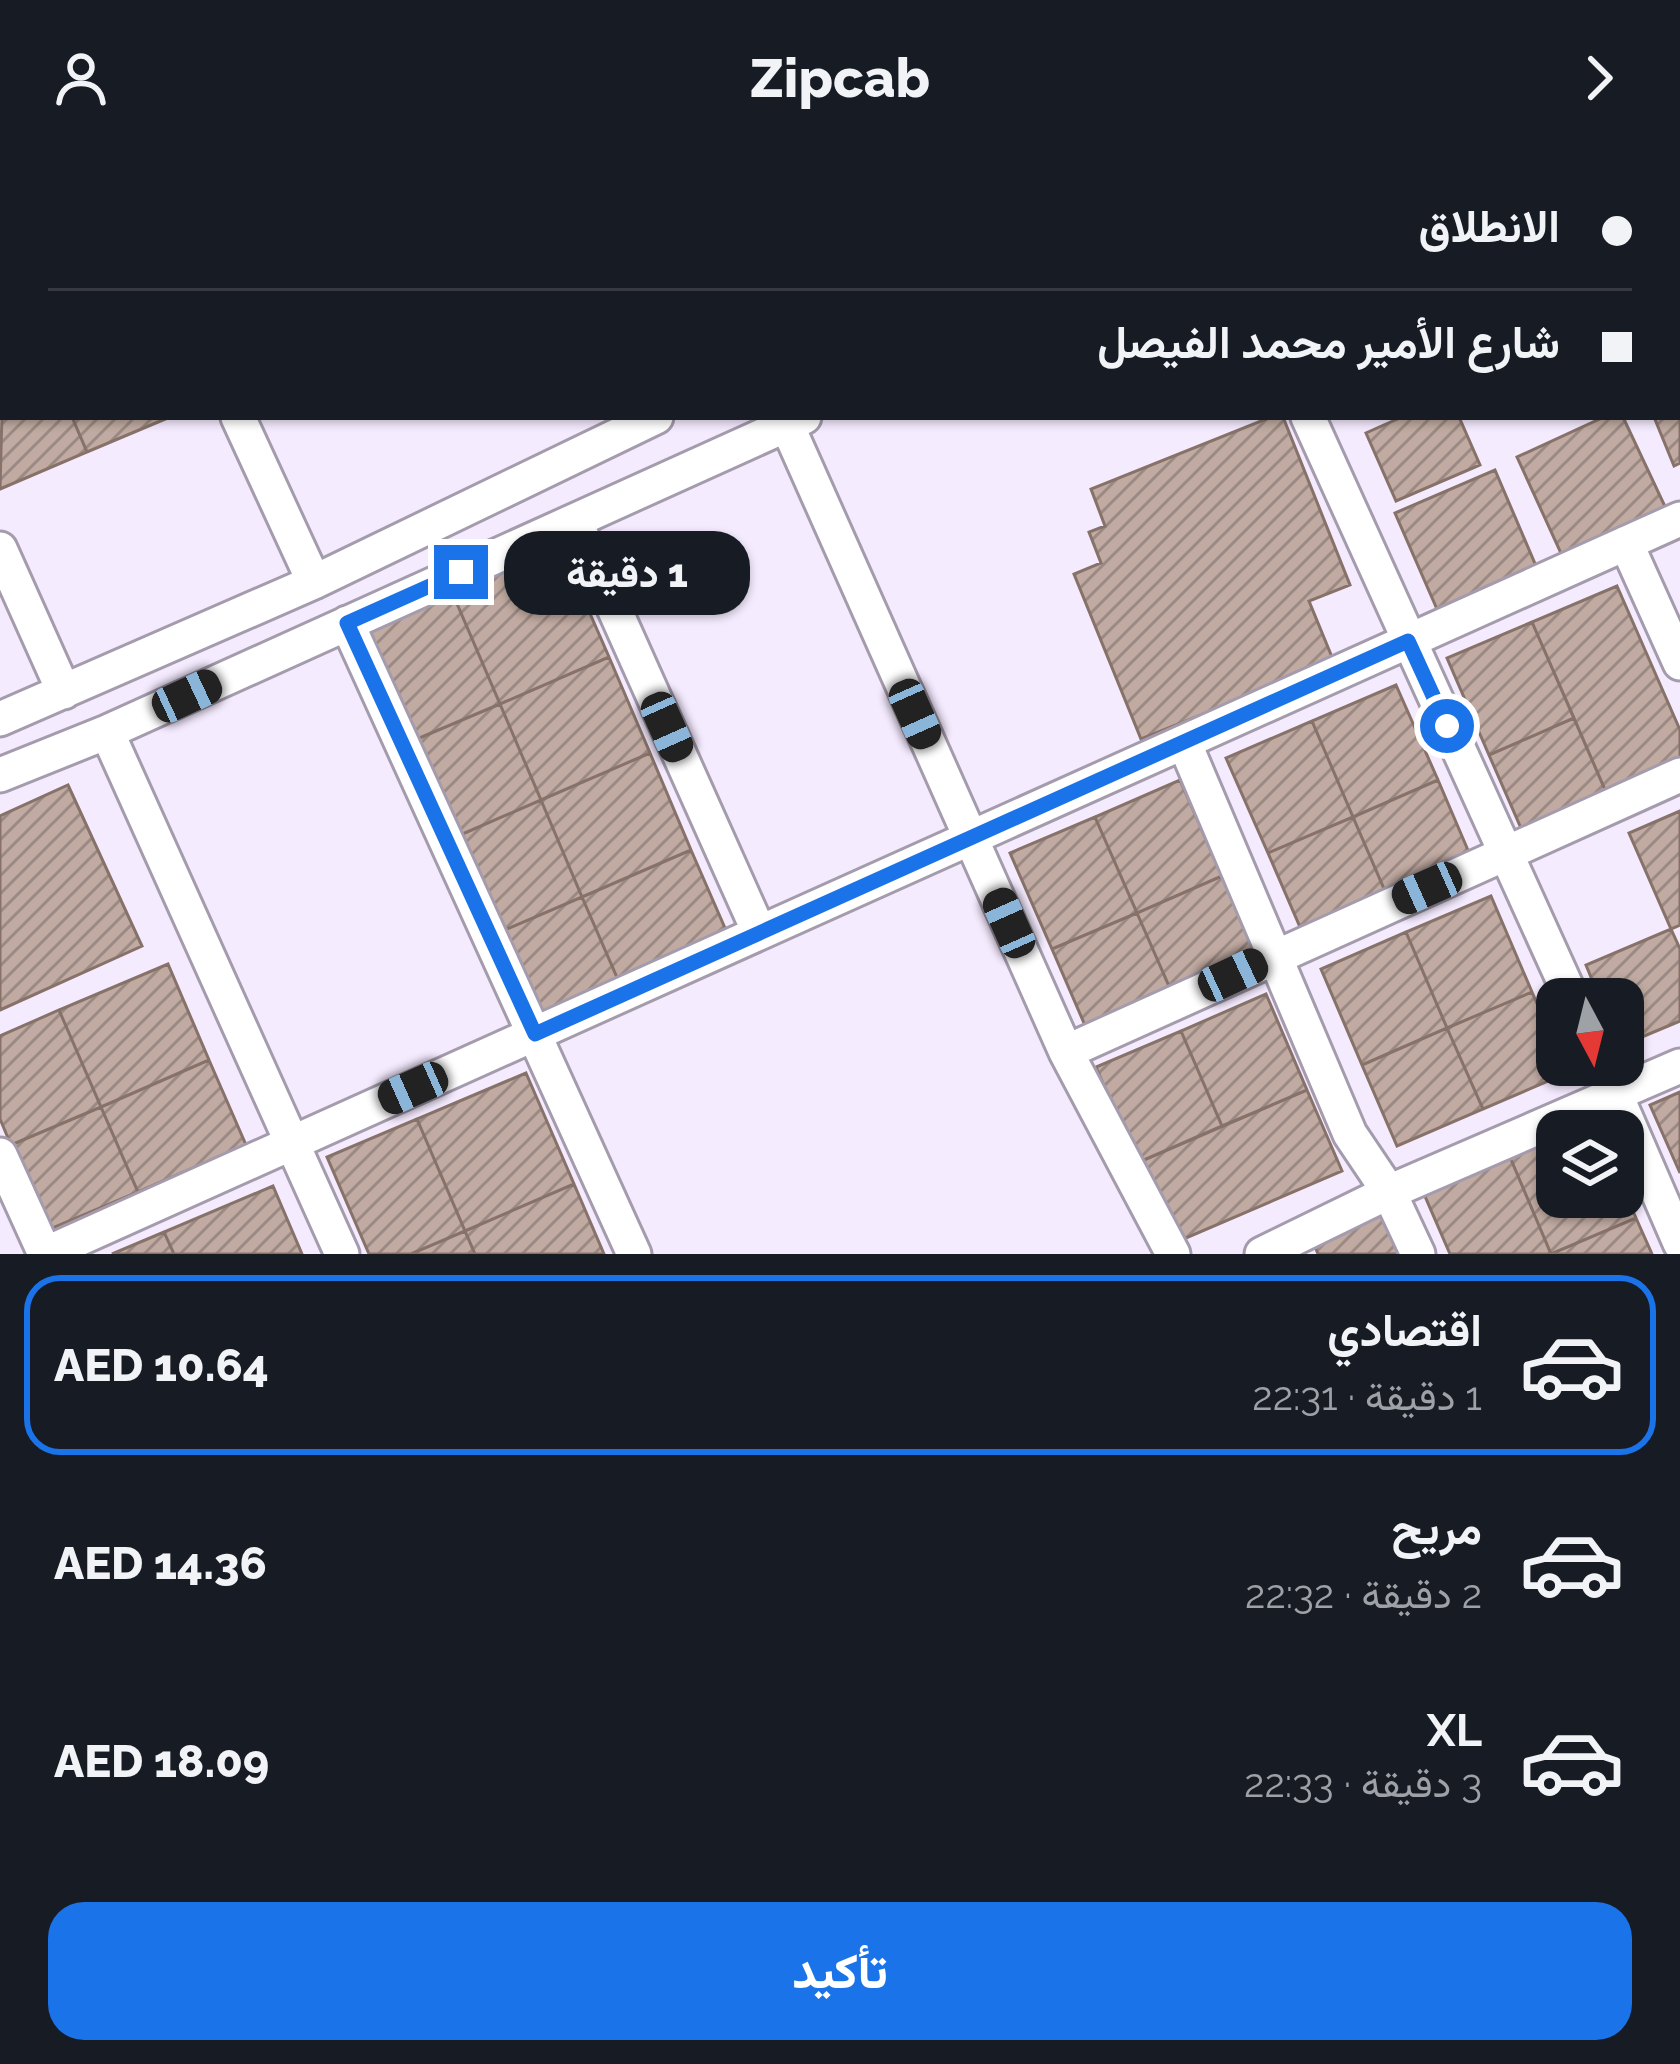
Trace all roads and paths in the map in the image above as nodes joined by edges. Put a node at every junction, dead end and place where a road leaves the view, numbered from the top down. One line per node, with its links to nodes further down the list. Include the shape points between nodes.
1 (239, 420): 9 (street)
2 (650, 420): 9 (street)
3 (1309, 420): 11 (street)
4 (796, 421): 6 (street); 19 (street)
5 (1680, 519): 7 (street)
6 (575, 521): 10 (street); 21 (street)
7 (1626, 543): 11 (street); 12 (street)
8 (0, 549): 13 (street)
9 (314, 582): 13 (street)
10 (347, 623): 15 (street); 24 (street)
11 (1408, 641): 16 (street); 20 (street)
12 (1680, 663)
13 (64, 692): 14 (street)
14 (0, 718)
15 (106, 732): 17 (street); 30 (street)
16 (1184, 742): 19 (street); 22 (street)
17 (0, 775)
18 (1680, 775): 20 (street)
19 (970, 838): 21 (street); 25 (street)
20 (1504, 854): 22 (street); 23 (street)
21 (759, 932): 24 (street)
22 (1274, 956): 25 (street); 32 (street, via 1350,1134)
23 (1562, 978)
24 (535, 1034): 30 (street); 36 (street)
25 (1066, 1052): 37 (street)
26 (1680, 1066): 27 (street)
27 (1644, 1072)
28 (1594, 1086): 32 (street)
29 (1612, 1086): 33 (street)
30 (292, 1143): 34 (street); 35 (street)
31 (0, 1155): 34 (street)
32 (1389, 1192): 38 (street); 39 (street)
33 (1680, 1243)
34 (45, 1254)
35 (342, 1254)
36 (634, 1254)
37 (1173, 1254)
38 (1262, 1254)
39 (1418, 1254)

